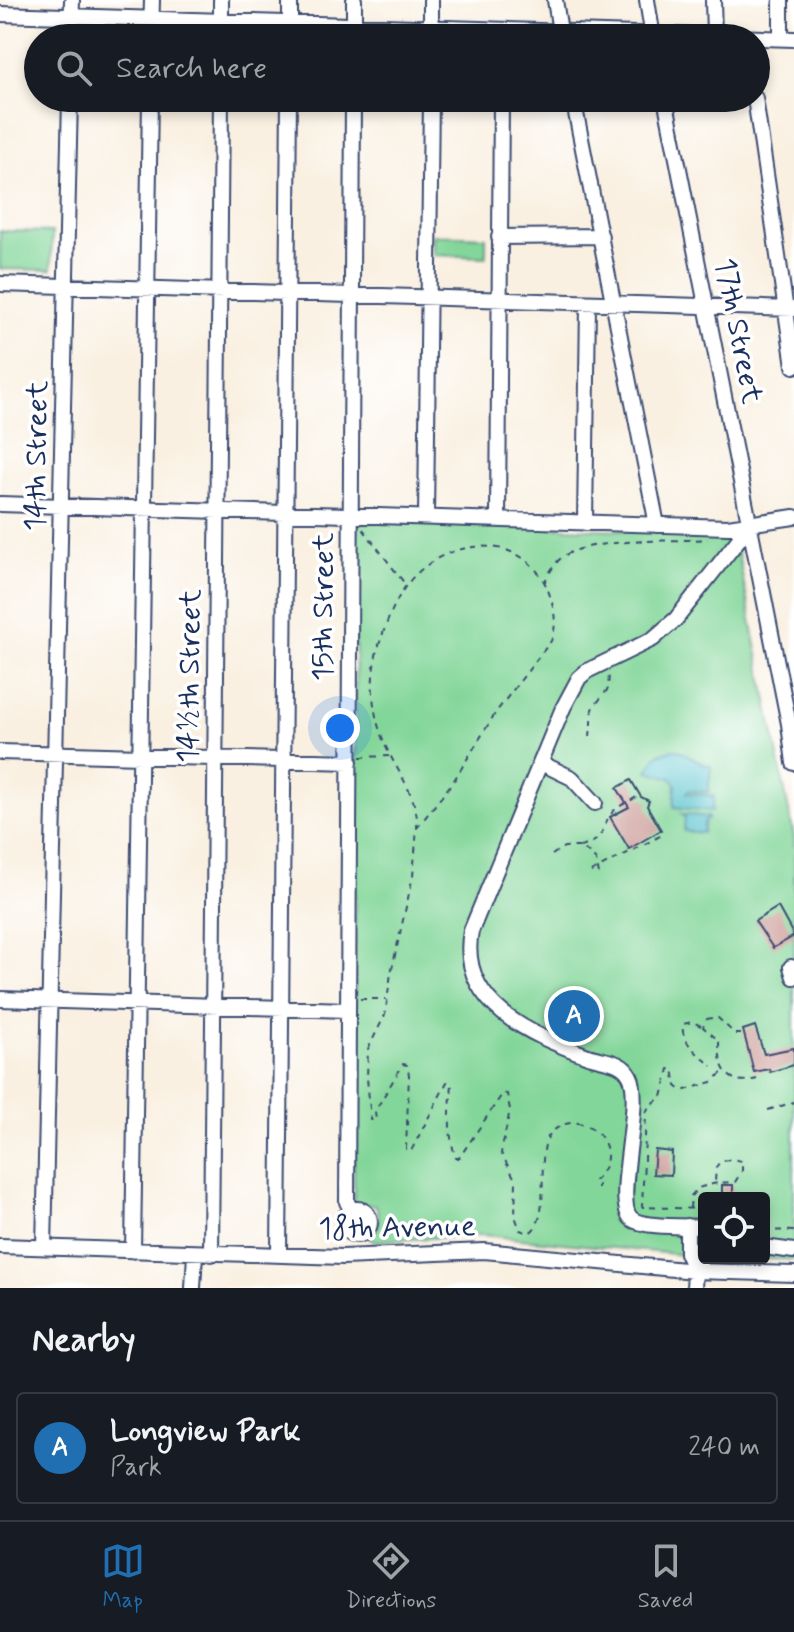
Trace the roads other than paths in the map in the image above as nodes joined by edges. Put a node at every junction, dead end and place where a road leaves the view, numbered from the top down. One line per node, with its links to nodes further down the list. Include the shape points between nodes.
1 (72, 0): 12 (street)
2 (152, 0): 13 (street)
3 (221, 0): 14 (street)
4 (290, 0): 19 (street)
5 (354, 0): 20 (street)
6 (431, 0): 21 (street)
7 (555, 0): 22 (street)
8 (647, 0): 23 (street)
9 (713, 0): 24 (street)
10 (781, 0): 25 (street)
11 (0, 14): 12 (street)
12 (72, 17): 13 (street); 15 (street)
13 (152, 19): 14 (street); 16 (street)
14 (222, 21): 17 (street); 18 (street)
15 (72, 24)
16 (152, 24)
17 (222, 24)
18 (242, 24)
19 (290, 24)
20 (354, 24)
21 (431, 24)
22 (559, 24)
23 (651, 24)
24 (714, 24)
25 (787, 39)
26 (70, 112): 39 (street, 14th Street)
27 (150, 112): 40 (street)
28 (221, 112): 41 (street, 14½th Street)
29 (289, 112): 42 (street)
30 (353, 112): 43 (street, 15th Street)
31 (431, 112): 44 (street)
32 (501, 112): 37 (street)
33 (576, 112): 36 (street)
34 (668, 112): 48 (street, 17th Street)
35 (757, 112): 49 (street)
36 (601, 236): 37 (street); 47 (street)
37 (499, 237): 45 (street)
38 (0, 284): 39 (street)
39 (66, 287): 40 (street); 52 (street, 14th Street)
40 (147, 288): 41 (street); 53 (street)
41 (220, 292): 42 (street); 54 (street, 14½th Street)
42 (287, 294): 43 (street); 55 (street)
43 (351, 296): 44 (street); 58 (street, 15th Street)
44 (429, 299): 45 (street); 56 (street)
45 (500, 301): 46 (street); 59 (street)
46 (588, 304): 47 (street); 60 (street)
47 (616, 305): 48 (street); 61 (street)
48 (707, 308): 49 (street); 62 (street, 17th Street)
49 (790, 309): 50 (street)
50 (794, 366)
51 (0, 504): 52 (street)
52 (62, 507): 53 (street); 65 (street, 14th Street)
53 (144, 509): 54 (street); 66 (street)
54 (218, 511): 55 (street); 67 (street, 14½th Street)
55 (285, 512): 58 (street); 69 (street)
56 (426, 517): 58 (street); 59 (street)
57 (794, 517): 62 (street)
58 (353, 519): 68 (street, 15th Street)
59 (498, 520): 60 (street)
60 (585, 523): 61 (street)
61 (657, 525): 62 (street)
62 (750, 525): 63 (street, 17th Street); 70 (street, via 663,632 579,678)
63 (788, 685): 71 (street, 17th Street)
64 (0, 752): 65 (street)
65 (54, 754): 66 (street); 74 (street, 14th Street)
66 (141, 757): 67 (street); 75 (street)
67 (215, 758): 69 (street); 77 (street, 14½th Street)
68 (350, 760): 69 (street); 76 (street, 15th Street)
69 (285, 761): 78 (street)
70 (541, 763): 72 (street, via 572,778); 80 (street, via 471,931 473,974 485,996 508,1016 626,1071 633,1087 626,1211 634,1221)
71 (794, 763)
72 (595, 803)
73 (0, 999): 74 (street)
74 (49, 1001): 75 (street); 83 (street, 14th Street)
75 (138, 1004): 77 (street); 85 (street)
76 (347, 1004): 78 (street); 79 (street, 15th Street, via 347,1202)
77 (212, 1007): 78 (street); 87 (street, 14½th Street)
78 (282, 1008): 88 (street)
79 (352, 1211)
80 (687, 1226): 81 (street); 90 (street, via 687,1253)
81 (698, 1227)
82 (0, 1246): 83 (street, 18th Avenue)
83 (44, 1247): 85 (street, 18th Avenue)
84 (770, 1248): 86 (street)
85 (133, 1251): 87 (street, 18th Avenue)
86 (794, 1251)
87 (203, 1254): 88 (street, 18th Avenue); 92 (street, 14½th Street)
88 (279, 1255): 90 (street, 18th Avenue, via 484,1251)
89 (699, 1264): 90 (street)
90 (695, 1271): 91 (street, 18th Avenue); 93 (street)
91 (794, 1274)
92 (193, 1288)
93 (694, 1288)

